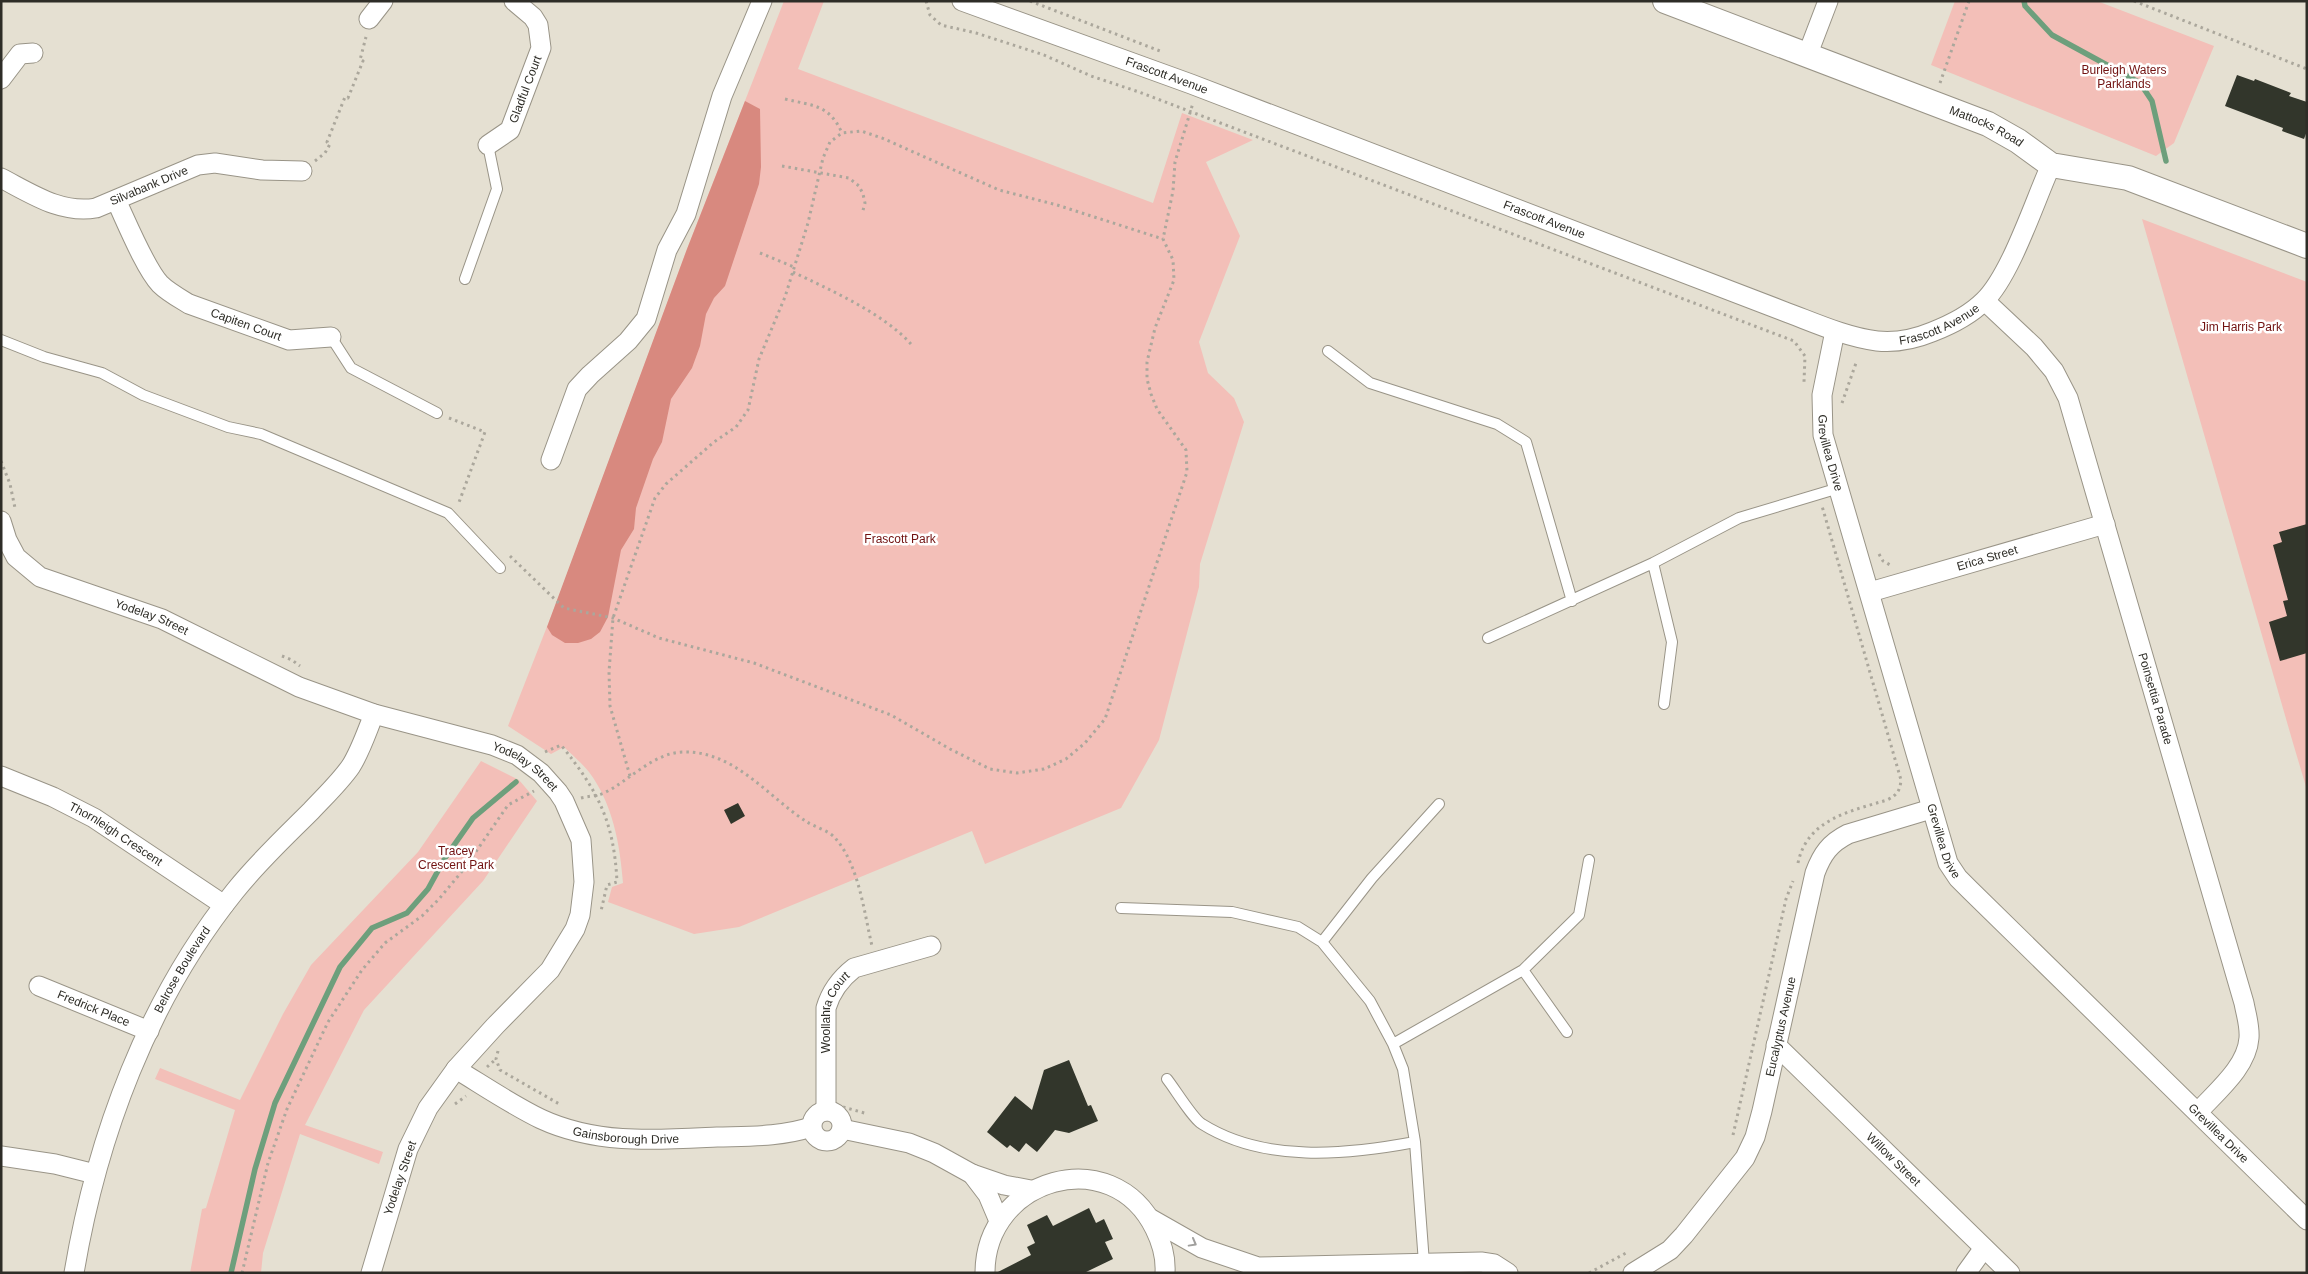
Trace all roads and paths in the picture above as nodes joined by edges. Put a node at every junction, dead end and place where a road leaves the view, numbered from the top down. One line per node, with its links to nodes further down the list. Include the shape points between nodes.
1 (383, 1): 10 (street)
2 (514, 1): 20 (street, Gladful Court, via 533,17 538,26 540,48 510,130)
3 (762, 1): 44 (street, via 722,96 686,214 667,250 646,319 628,341 577,389)
4 (926, 1): 18 (path, via 930,15 941,25 1044,55 1091,76)
5 (962, 1): 15 (street, Frascott Avenue)
6 (1665, 1): 12 (street, Mattocks Road)
7 (1828, 1): 12 (street)
8 (1969, 1): 17 (path)
9 (2134, 1): 13 (path)
10 (370, 19): 23 (path, via 360,60 363,62 348,98 345,97 327,142 330,144 324,154)
11 (33, 53): 14 (street, via 20,54)
12 (1808, 56): 17 (street, Mattocks Road)
13 (2307, 69)
14 (1, 79)
15 (1197, 87): 18 (path); 35 (street, Frascott Avenue)
16 (785, 99): 19 (path, via 822,108 836,121)
17 (1933, 102): 21 (street, Mattocks Road, via 2000,131)
18 (1191, 112): 28 (path, via 1175,162); 41 (path, via 1794,341 1805,356)
19 (842, 133): 24 (path, via 830,142); 28 (path, via 861,131 999,190)
20 (488, 146): 33 (lane, via 496,189)
21 (2051, 165): 29 (street, Mattocks Road, via 2128,178); 34 (street, Frascott Avenue, via 2009,261)
22 (782, 166): 24 (path)
23 (302, 171): 26 (street, Silvabank Drive, via 262,170 215,163 198,165)
24 (820, 173): 27 (path, via 849,178 859,186 865,203); 31 (path)
25 (1, 178): 26 (street, Silvabank Drive, via 61,207 88,209)
26 (116, 200): 36 (street, Capiten Court, via 150,270 159,283 176,296 189,304 288,340)
27 (862, 214)
28 (1163, 239): 58 (path, via 1173,260 1174,280 1150,344 1147,379 1157,409 1186,450 1186,472 1105,718 1085,743 1066,759 1044,769 1017,773 990,769 891,716 754,663 659,638)
29 (2307, 246)
30 (760, 253): 31 (path)
31 (794, 267): 32 (path)
32 (793, 272): 38 (path, via 864,308); 58 (path, via 758,359 748,410 736,427 666,484 655,498)
33 (465, 279)
34 (1985, 300): 35 (street, Frascott Avenue, via 1943,328 1898,341 1876,341); 50 (street, Poinsettia Parade, via 2054,371 2068,398)
35 (1835, 331): 46 (street, Grevillea Drive, via 1821,415 1823,435)
36 (331, 337): 43 (lane, Capiten Court, via 350,368)
37 (1, 340): 55 (lane, via 44,357 102,373 143,395 228,427 261,434 448,513)
38 (911, 344)
39 (1328, 351): 57 (lane, via 1370,383 1497,424 1526,442)
40 (1856, 362): 42 (path)
41 (1804, 384)
42 (1842, 405)
43 (437, 414): 48 (path, via 485,432)
44 (551, 460)
45 (1, 461): 49 (path, via 10,484)
46 (1839, 488): 47 (lane); 56 (street, Grevillea Drive)
47 (1819, 494): 53 (lane, via 1739,518); 73 (path, via 1901,780 1900,790 1895,796 1833,817 1821,826 1804,846)
48 (458, 507)
49 (8, 516): 63 (street, Yodelay Street, via 6,540 16,557 40,577 162,619 299,687)
50 (2105, 524): 56 (street, Erica Street); 95 (street, Poinsettia Parade, via 2249,1026 2243,1058)
51 (1876, 546): 54 (path, via 1883,561)
52 (505, 551): 58 (path, via 560,606)
53 (1654, 563): 57 (lane); 62 (lane, via 1672,642)
54 (1896, 567)
55 (500, 568)
56 (1870, 592): 71 (street, Grevillea Drive)
57 (1572, 601): 59 (lane)
58 (613, 618): 66 (path, via 610,706)
59 (1488, 638)
60 (276, 654): 61 (path)
61 (304, 668)
62 (1664, 704)
63 (374, 714): 67 (street, Yodelay Street, via 502,748 529,763); 75 (street, Belrose Boulevard, via 350,767)
64 (538, 748): 68 (path, via 544,753 561,745)
65 (1, 776): 75 (street, Thornleigh Crescent, via 60,800 113,829)
66 (630, 776): 68 (path); 80 (path, via 663,756 683,752 707,755 748,776 800,818 836,838 855,874)
67 (550, 783): 69 (street, Yodelay Street); 114 (path, via 508,805 439,899 386,943 362,970 328,1022 287,1109 268,1163)
68 (597, 795): 69 (path); 77 (path, via 613,845 617,882 607,885)
69 (564, 801): 89 (street, Yodelay Street, via 581,840 584,862 582,898 575,929 550,970)
70 (1438, 804): 78 (lane, via 1372,878)
71 (1931, 809): 86 (street, Eucalyptus Avenue, via 1848,834 1835,840 1826,850 1815,873); 95 (street, Grevillea Drive, via 1948,863 1958,878)
72 (1589, 860): 81 (lane, via 1579,915)
73 (1797, 865)
74 (1794, 879): 100 (path, via 1786,899)
75 (224, 905): 83 (street, Belrose Boulevard, via 190,952)
76 (1121, 908): 78 (lane, via 1232,912 1298,927)
77 (598, 919)
78 (1322, 942): 85 (lane, via 1370,1001)
79 (930, 946): 80 (street, Woollahra Court)
80 (876, 961): 92 (street, Woollahra Court, via 854,968 830,996 826,1008)
81 (1523, 970): 84 (lane); 85 (lane)
82 (39, 986): 83 (street, Fredrick Place)
83 (149, 1031): 102 (street, Belrose Boulevard)
84 (1567, 1032)
85 (1393, 1044): 99 (lane, via 1403,1069)
86 (1776, 1045): 109 (street, Willow Street); 120 (street, Eucalyptus Avenue, via 1755,1137 1745,1158 1670,1250)
87 (500, 1047): 88 (path)
88 (496, 1058): 91 (path); 94 (path, via 497,1065 505,1074)
89 (456, 1069): 91 (street, Gainsborough Drive); 115 (street, Yodelay Street, via 428,1108 408,1149)
90 (1167, 1078): 99 (lane, via 1200,1123 1244,1143 1306,1154 1378,1149)
91 (476, 1081): 93 (path, via 463,1100); 97 (street, Gainsborough Drive, via 541,1119 600,1136 657,1140 783,1134)
92 (826, 1108): 96 (path, via 851,1108); 97 (street, via 813,1118); 98 (street, via 838,1116)
93 (450, 1109)
94 (569, 1109)
95 (2198, 1112): 106 (street, Grevillea Drive)
96 (876, 1116)
97 (811, 1128): 98 (street, via 823,1142 833,1141)
98 (842, 1129): 103 (street, via 909,1143)
99 (1415, 1142): 110 (lane)
100 (1730, 1143)
101 (1, 1156): 102 (street)
102 (95, 1174): 113 (street, Belrose Boulevard)
103 (972, 1174): 104 (street); 107 (street, via 988,1195)
104 (1032, 1190): 105 (street, via 1066,1179 1097,1182 1125,1193); 107 (street)
105 (1150, 1219): 111 (street, one-way to 111); 117 (street, via 1160,1240)
106 (2307, 1220)
107 (999, 1221): 116 (street, via 990,1242)
108 (1635, 1248): 119 (path)
109 (1984, 1248): 121 (street); 122 (street, Willow Street)
110 (1424, 1263): 112 (street); 118 (street, via 1480,1262 1494,1264)
111 (1250, 1270): 112 (street)
112 (1307, 1270)
113 (74, 1273)
114 (242, 1273)
115 (371, 1273)
116 (986, 1273)
117 (1165, 1273)
118 (1508, 1273)
119 (1590, 1273)
120 (1633, 1273)
121 (1966, 1273)
122 (2010, 1273)

